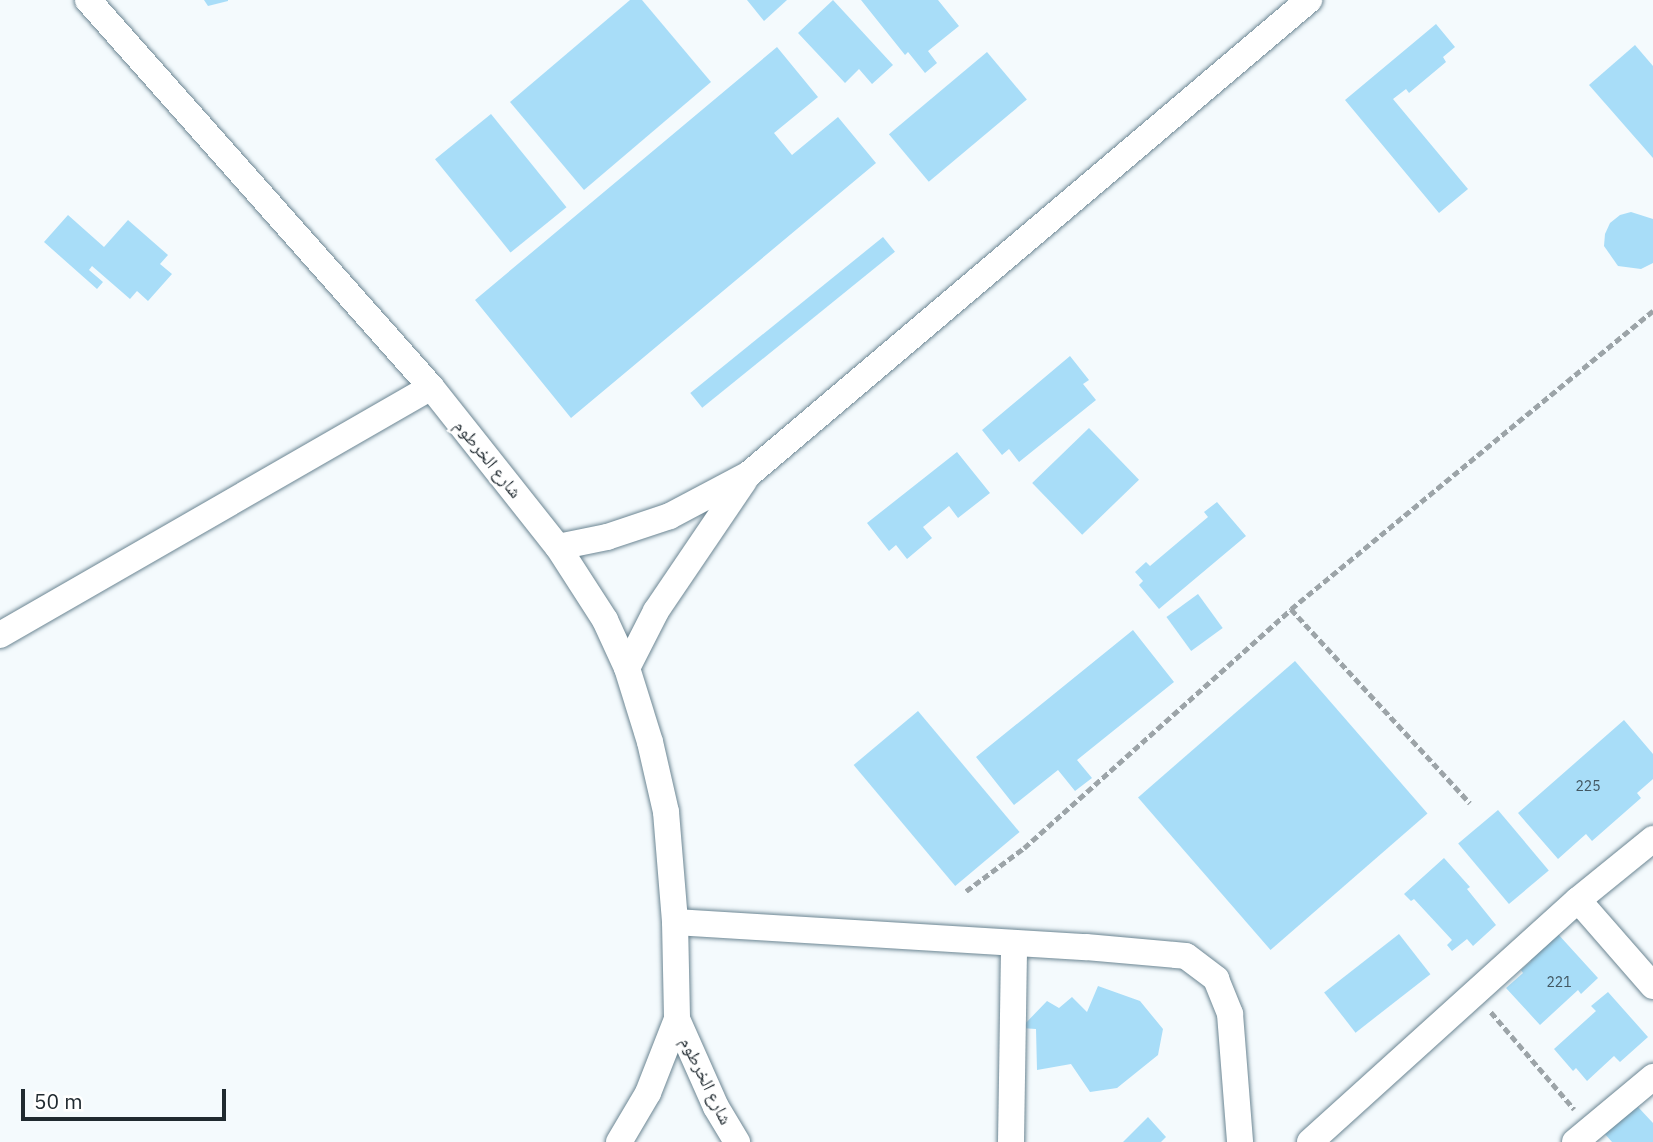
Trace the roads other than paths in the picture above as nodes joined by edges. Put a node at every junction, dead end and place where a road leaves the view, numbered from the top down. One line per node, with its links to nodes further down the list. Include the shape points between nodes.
1 (88, 0): 3 (street, شارع الخرطوم)
2 (1309, 0): 4 (street)
3 (431, 387): 5 (street, شارع الخرطوم); 6 (street)
4 (749, 474): 5 (street, via 670,516); 7 (street, via 663,600)
5 (558, 547): 7 (street, شارع الخرطوم, via 605,620)
6 (0, 635)
7 (628, 667): 10 (street, شارع الخرطوم, via 666,812)
8 (1653, 839): 9 (street)
9 (1578, 900): 12 (street); 20 (street)
10 (675, 922): 11 (street); 13 (street, شارع الخرطوم)
11 (1014, 943): 18 (street); 19 (street, via 1186,956 1216,979 1230,1014)
12 (1653, 986)
13 (677, 1019): 16 (street, شارع الخرطوم, via 648,1093); 17 (street, شارع الخرطوم, via 716,1107)
14 (1653, 1077): 15 (street)
15 (1583, 1135)
16 (619, 1142)
17 (737, 1142)
18 (1011, 1142)
19 (1240, 1142)
20 (1310, 1142)

